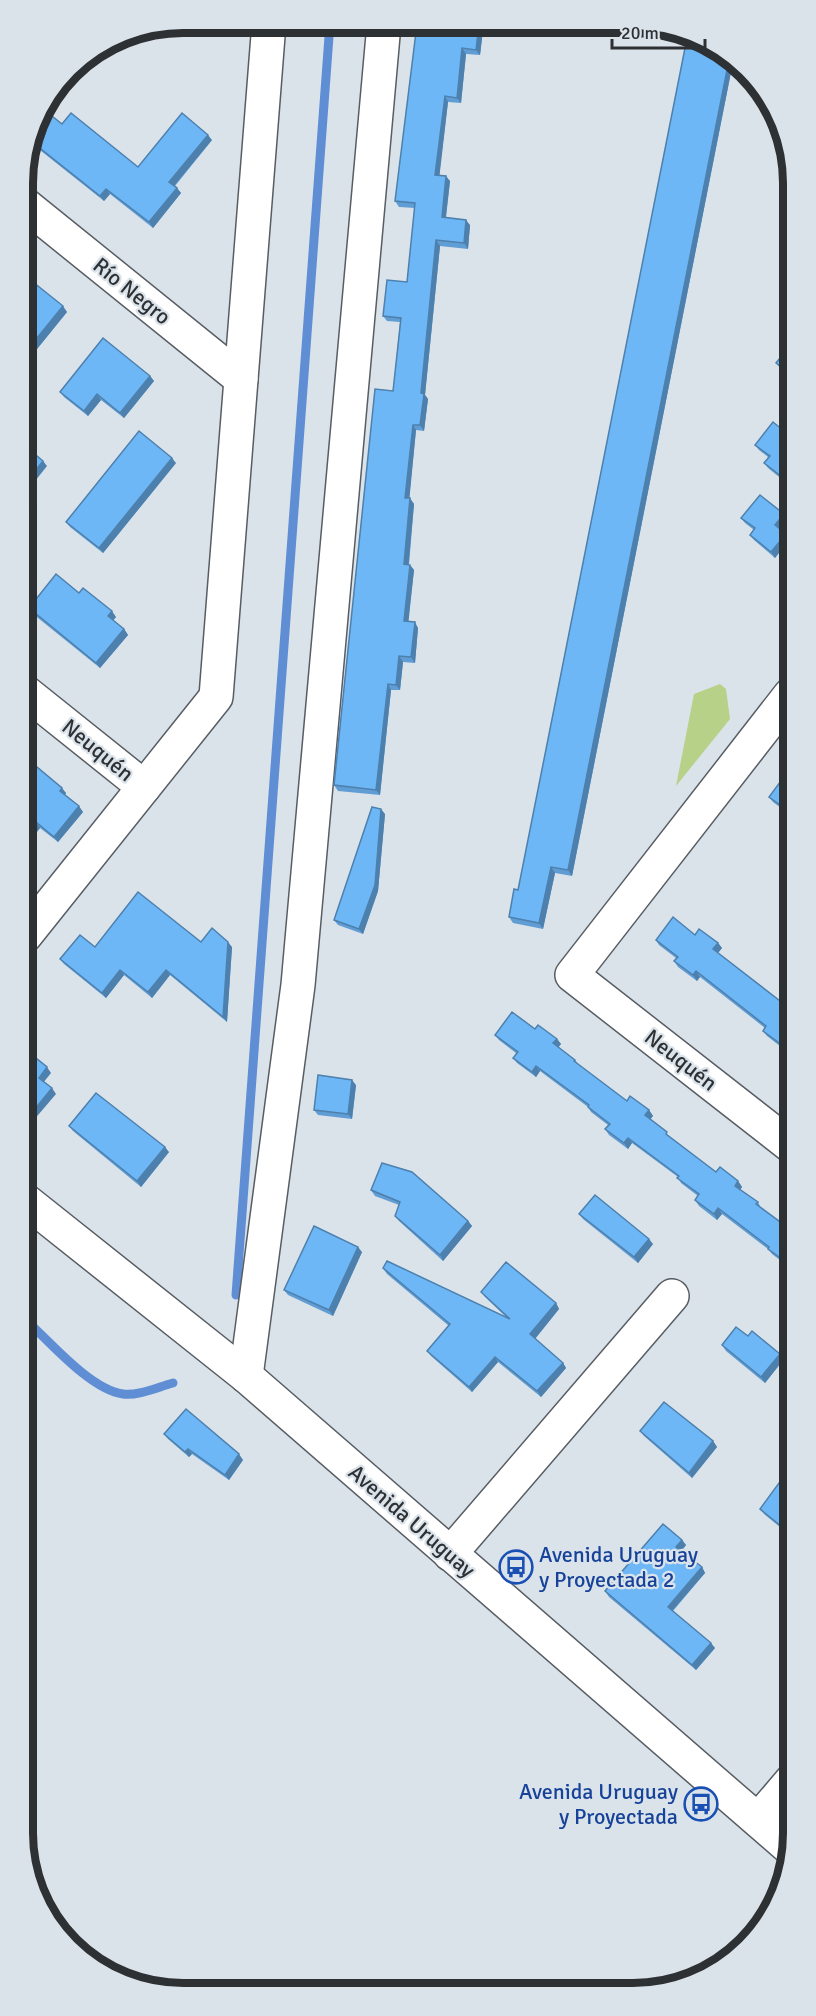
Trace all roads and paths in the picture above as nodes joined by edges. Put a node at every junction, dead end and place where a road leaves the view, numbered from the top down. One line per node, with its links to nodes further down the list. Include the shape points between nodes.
1 (268, 33): 4 (street)
2 (383, 33): 12 (street, via 298,985)
3 (33, 211): 4 (street, Río Negro)
4 (241, 379): 7 (street, via 216,697)
5 (33, 698): 7 (street, Neuquén)
6 (783, 704): 9 (street, Neuquén, via 572,975)
7 (144, 787): 8 (street)
8 (33, 926)
9 (783, 1140)
10 (33, 1206): 12 (street, Avenida Uruguay)
11 (672, 1296): 13 (street)
12 (246, 1376): 13 (street, Avenida Uruguay)
13 (450, 1554): 15 (street, Avenida Uruguay)
14 (783, 1791): 15 (street)
15 (758, 1820): 16 (street, Avenida Uruguay)
16 (783, 1842)

